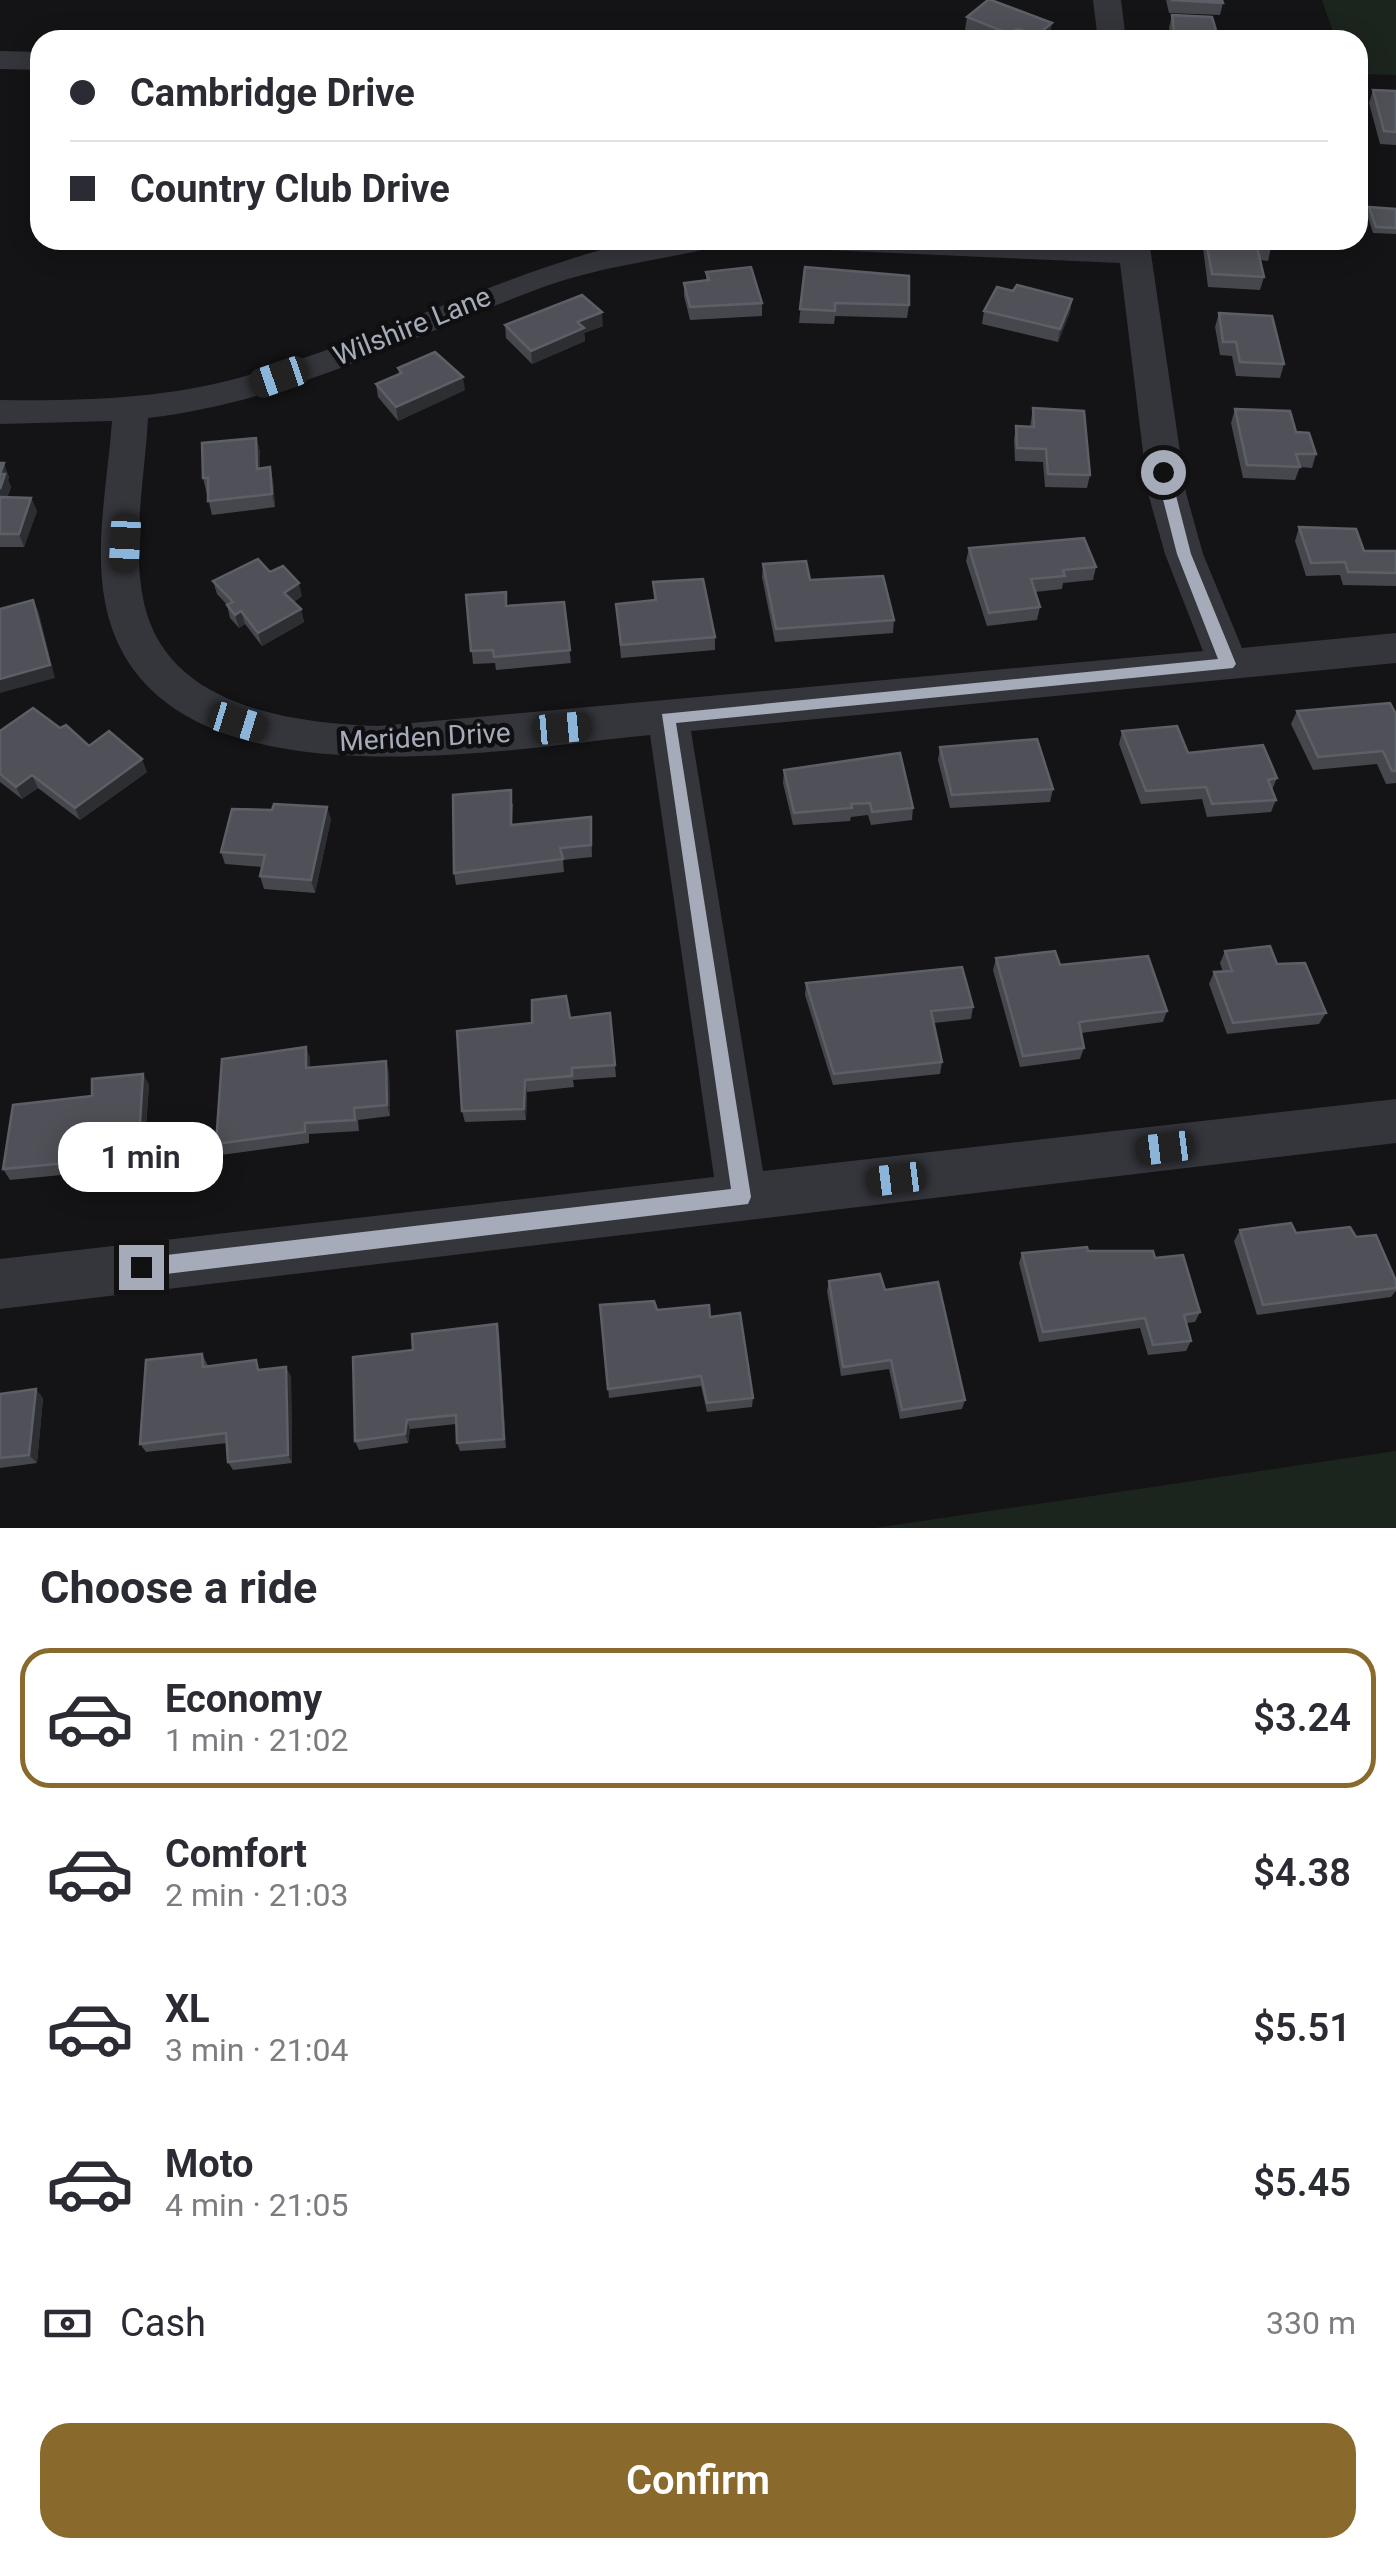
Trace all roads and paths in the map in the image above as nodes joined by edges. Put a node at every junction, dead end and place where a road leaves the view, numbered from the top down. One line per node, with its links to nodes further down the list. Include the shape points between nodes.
1 (1108, 0): 2 (street)
2 (1111, 30)
3 (0, 60): 4 (street)
4 (30, 62)
5 (649, 250): 7 (street, Wilshire Lane, via 578,263 252,386)
6 (1134, 250): 10 (street, via 1167,493)
7 (132, 409): 8 (street, Wilshire Lane); 11 (street, Meriden Drive, via 124,605 147,651 199,702 276,734 371,745)
8 (0, 412)
9 (1396, 648): 10 (street, Meriden Drive)
10 (1228, 664): 11 (street, Meriden Drive)
11 (668, 718): 13 (street)
12 (1396, 1121): 13 (street)
13 (742, 1197): 14 (street)
14 (0, 1284)

